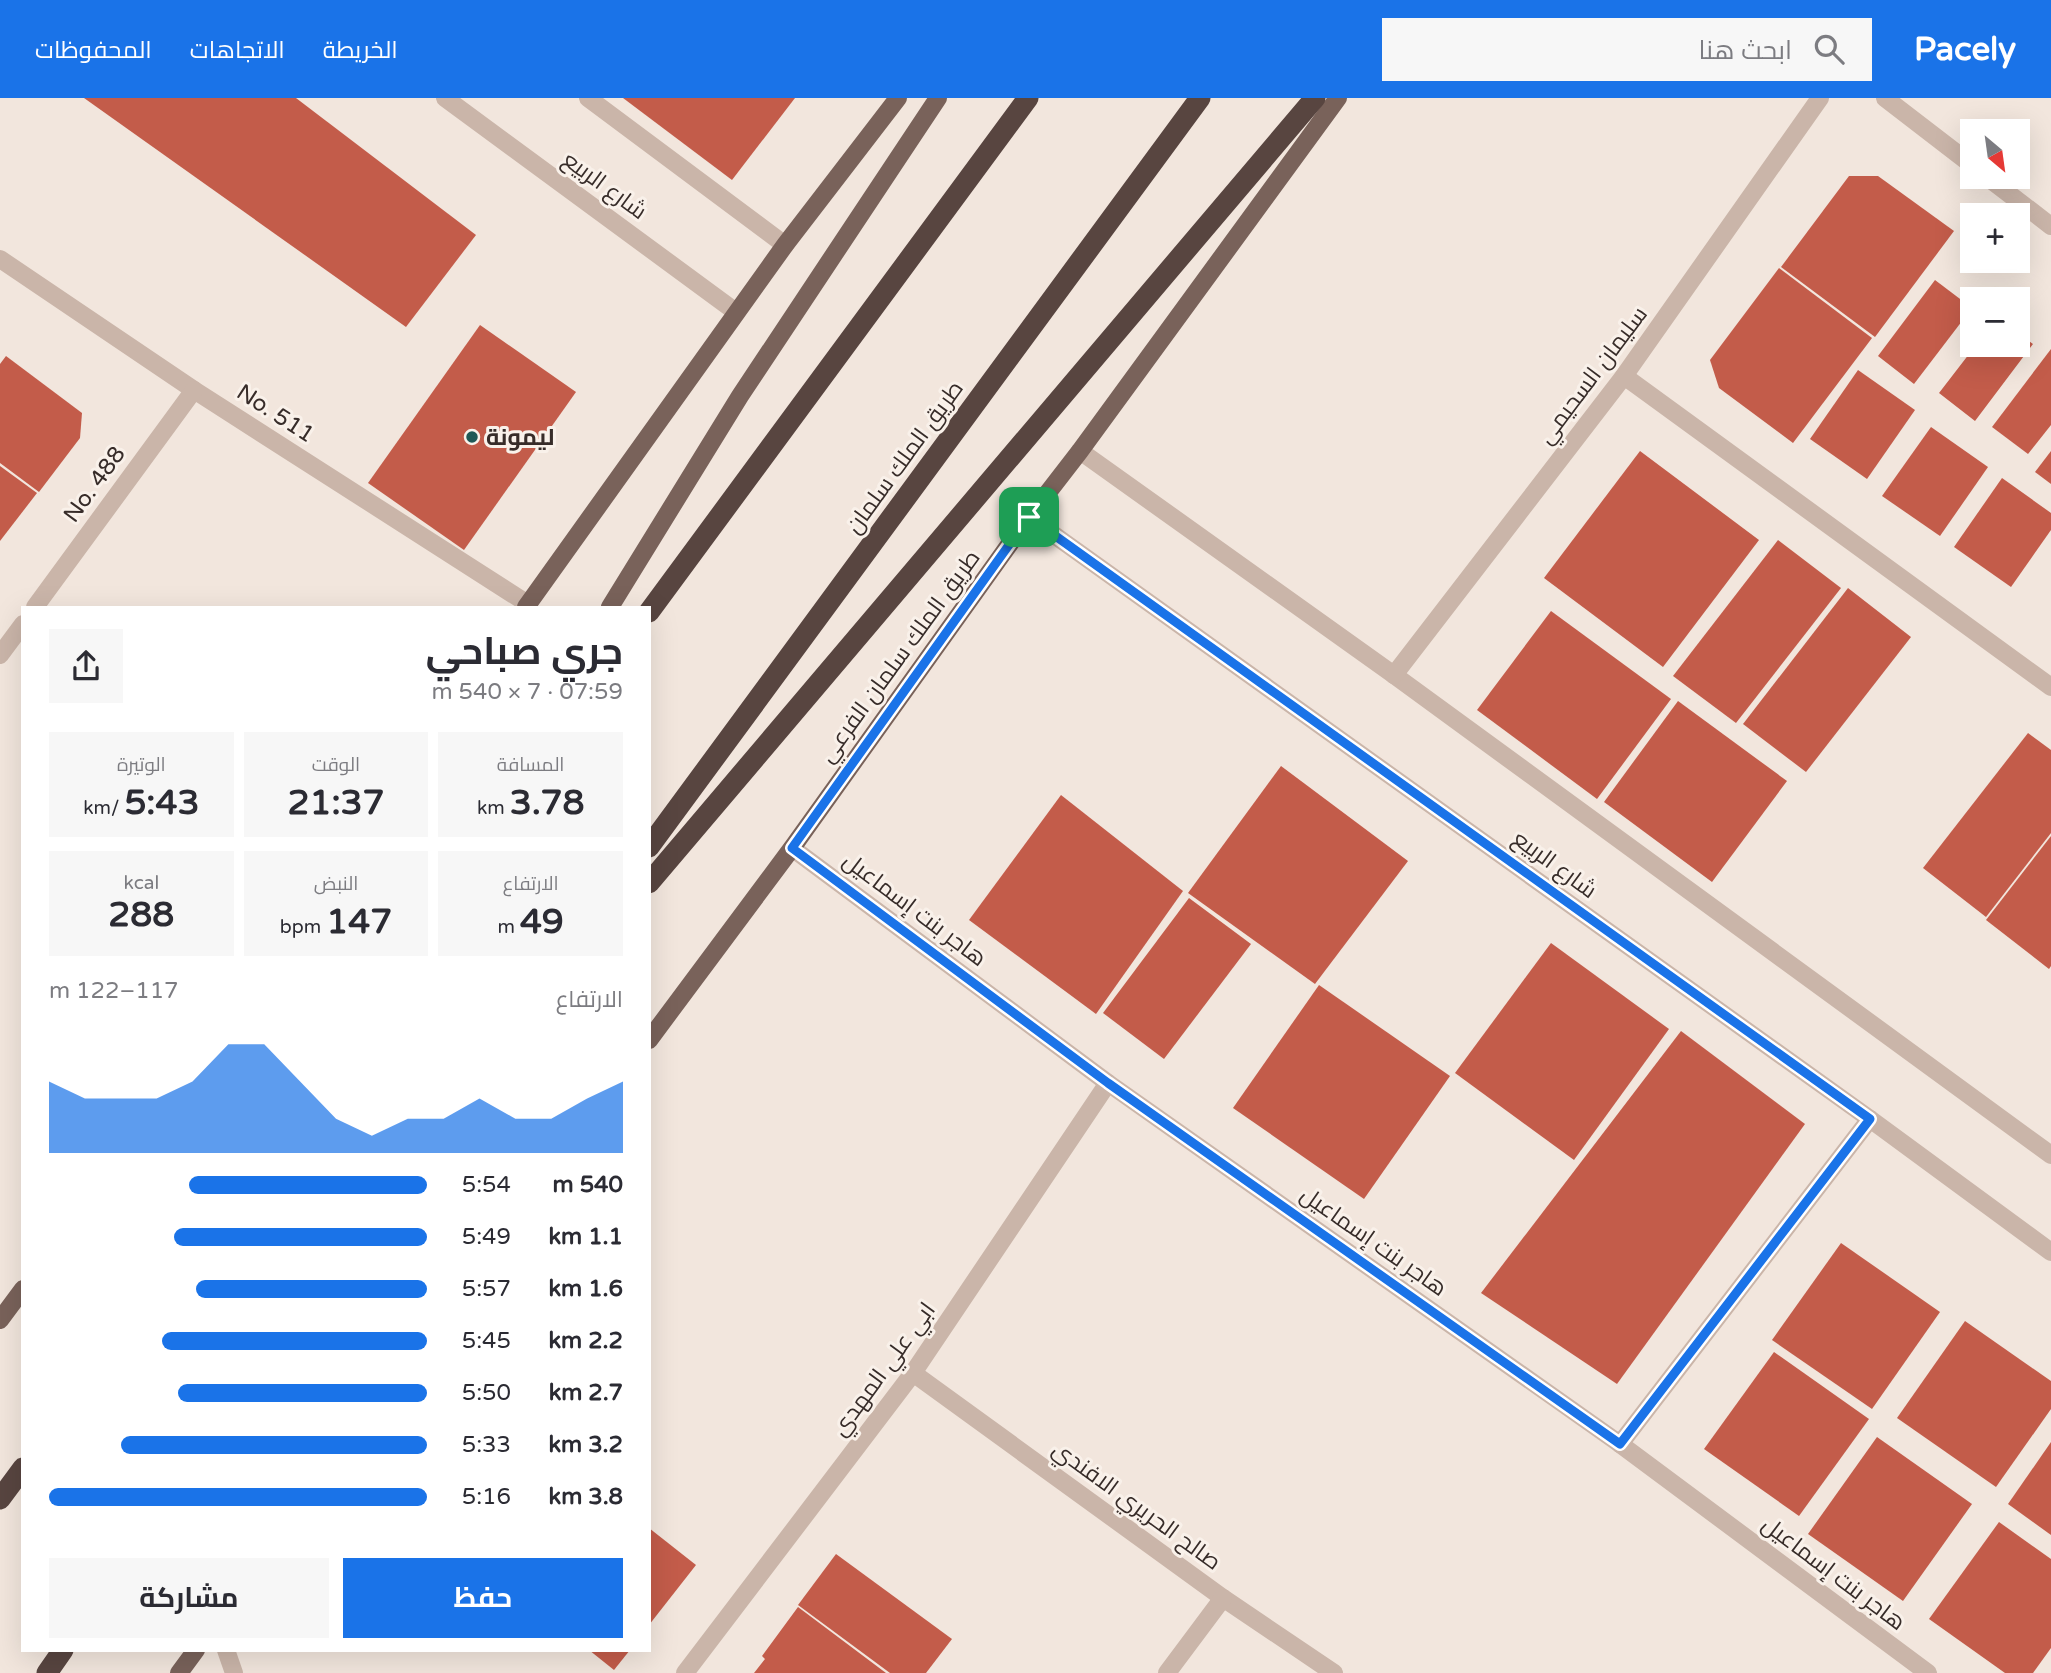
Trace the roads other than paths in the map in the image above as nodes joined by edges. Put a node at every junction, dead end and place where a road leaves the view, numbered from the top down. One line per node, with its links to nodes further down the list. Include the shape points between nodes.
1 (445, 98): 16 (street, شارع الربيع)
2 (588, 98): 14 (street)
3 (898, 98): 14 (main road)
4 (937, 98): 23 (main road, via 740,396)
5 (1028, 98): 24 (highway)
6 (1200, 98): 29 (highway, طريق الملك سلمان)
7 (1315, 98): 31 (highway)
8 (1338, 98): 19 (main road, طريق الملك سلمان الفرعي)
9 (1820, 98): 17 (street, سليمان السحيمي)
10 (1885, 98): 11 (street)
11 (1960, 156)
12 (2003, 189): 13 (street)
13 (2051, 226)
14 (785, 245): 16 (main road)
15 (0, 259): 18 (street, No. 511)
16 (736, 312): 22 (main road)
17 (1624, 376): 27 (street, سليمان السحيمي); 28 (street)
18 (194, 390): 21 (street, No. 488); 22 (street, No. 511)
19 (1080, 451): 20 (main road, طريق الملك سلمان الفرعي); 27 (street)
20 (1029, 517): 30 (main road, طريق الملك سلمان الفرعي); 34 (street, شارع الربيع)
21 (36, 606)
22 (527, 606)
23 (611, 606)
24 (651, 609)
25 (21, 627): 26 (street)
26 (0, 655)
27 (1394, 676): 35 (street)
28 (2051, 687)
29 (651, 844)
30 (792, 848): 32 (main road, طريق الملك سلمان الفرعي); 33 (street, هاجر بنت إسماعيل)
31 (651, 881)
32 (651, 1037)
33 (1108, 1083): 39 (street, ابي علي المهدي); 40 (street, هاجر بنت إسماعيل)
34 (1870, 1119): 36 (street, شارع الربيع); 40 (street)
35 (2051, 1155)
36 (2051, 1252)
37 (21, 1292): 38 (main road)
38 (0, 1320)
39 (914, 1373): 43 (street, صالح الحريري الافندي); 50 (street, ابي علي المهدي)
40 (1620, 1444): 53 (street, هاجر بنت إسماعيل)
41 (21, 1471): 42 (highway)
42 (0, 1500)
43 (1223, 1598): 51 (street); 52 (street, صالح الحريري الافندي)
44 (62, 1652): 47 (highway)
45 (195, 1652): 48 (main road)
46 (227, 1652): 49 (street)
47 (47, 1673)
48 (179, 1673)
49 (234, 1673)
50 (685, 1673)
51 (1167, 1673)
52 (1334, 1673)
53 (1928, 1673)

